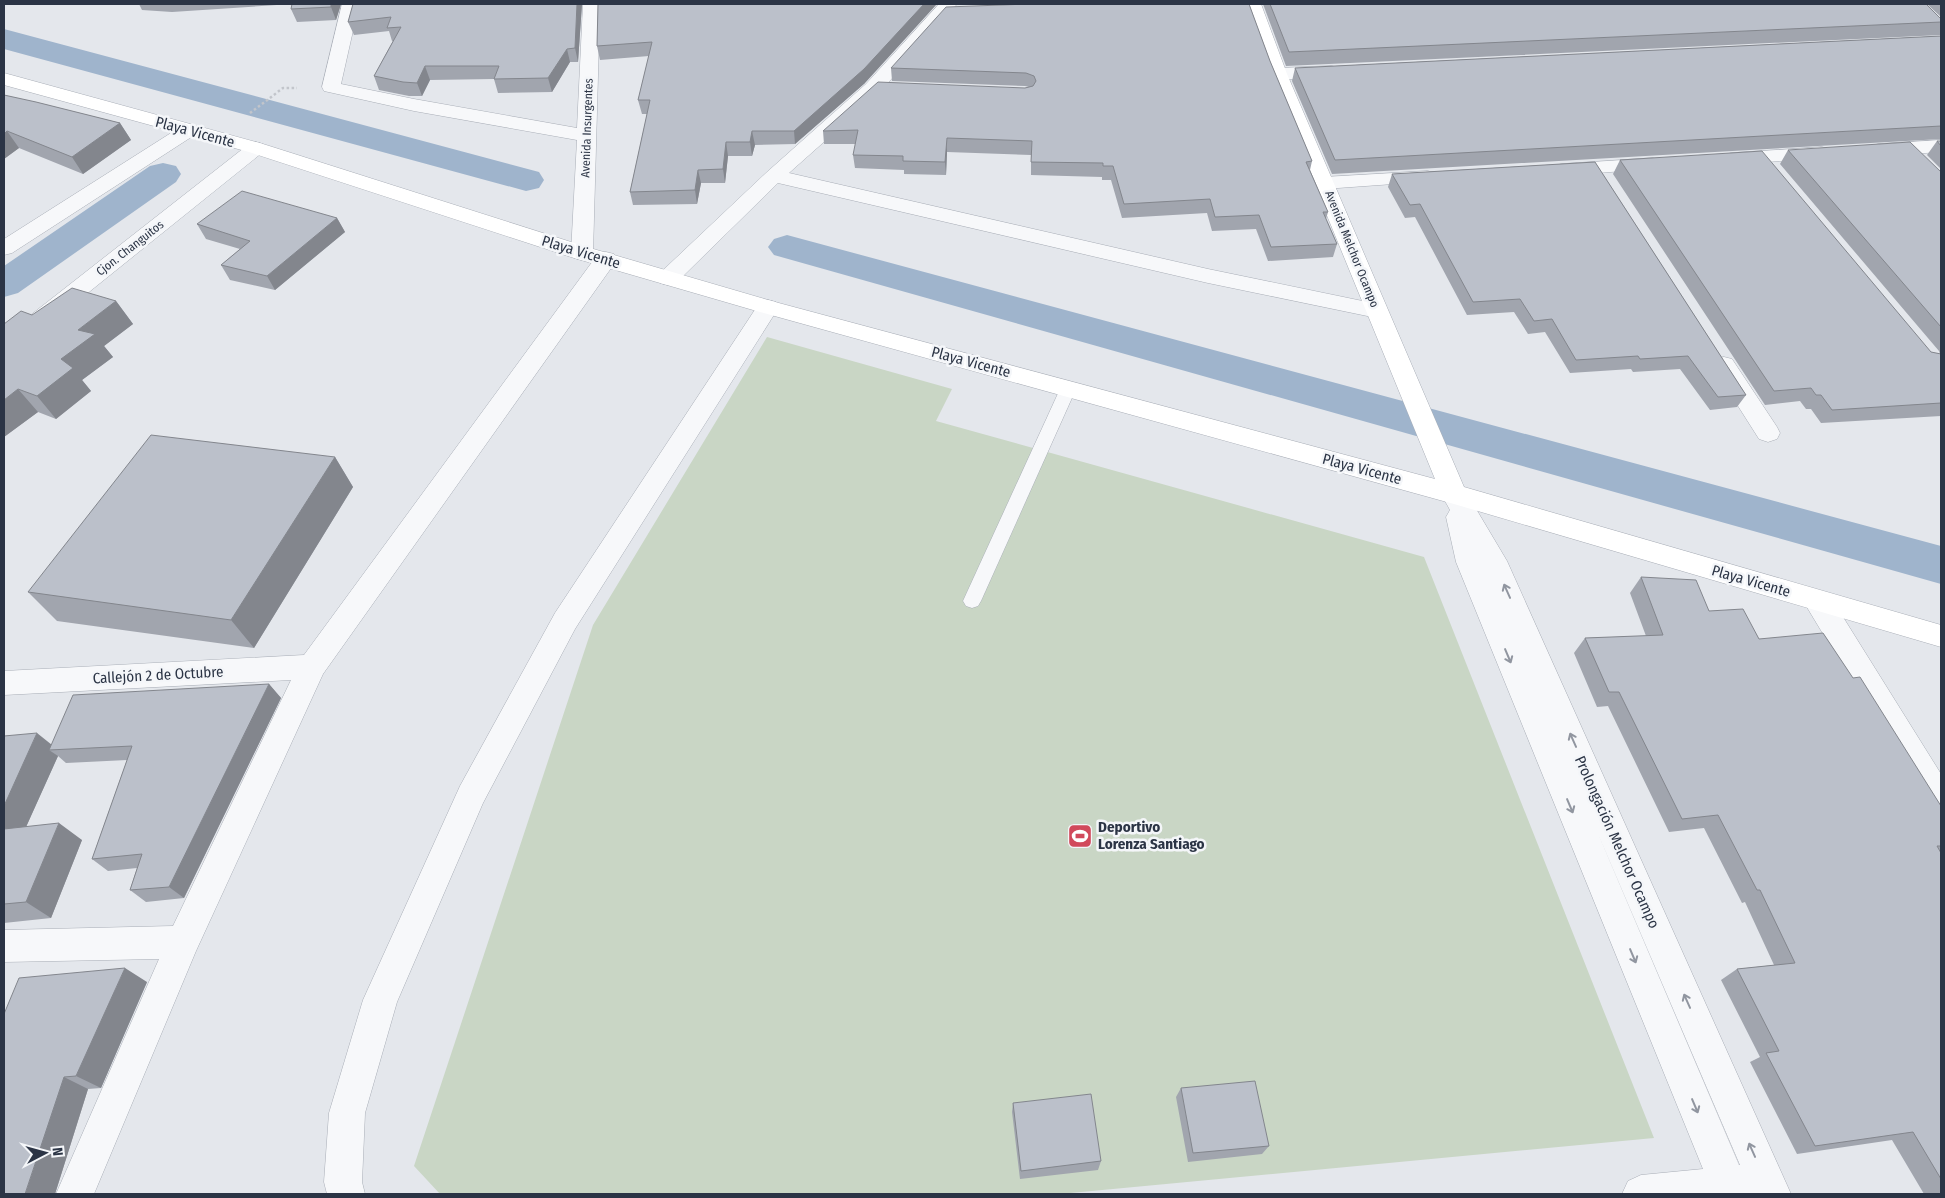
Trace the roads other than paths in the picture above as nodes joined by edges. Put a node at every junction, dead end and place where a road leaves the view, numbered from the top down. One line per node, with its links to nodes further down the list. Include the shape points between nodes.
1 (350, 4): 9 (street, via 330,87)
2 (592, 4): 9 (street, Avenida Insurgentes)
3 (1252, 4): 6 (street, Avenida Melchor Ocampo)
4 (950, 10): 18 (street, via 882,88)
5 (1347, 71): 6 (street)
6 (1278, 74): 21 (street, Avenida Melchor Ocampo)
7 (4, 79): 8 (street, Playa Vicente)
8 (189, 130): 11 (street, Playa Vicente); 22 (street)
9 (587, 136): 23 (street, Avenida Insurgentes)
10 (1941, 146): 12 (street)
11 (256, 148): 23 (street, Playa Vicente); 27 (street, Cjon. Changuitos)
12 (1906, 148): 13 (street); 16 (street)
13 (1760, 157): 14 (street); 20 (street)
14 (1712, 160)
15 (1674, 163): 17 (street, via 1603,176)
16 (1927, 168)
17 (1539, 171)
18 (774, 176): 24 (street); 26 (street, via 1208,276)
19 (1451, 176): 21 (street)
20 (1779, 179)
21 (1324, 183): 26 (street, Avenida Melchor Ocampo)
22 (4, 248)
23 (594, 256): 24 (street, Playa Vicente); 35 (street)
24 (668, 278): 25 (street, Playa Vicente)
25 (768, 307): 29 (street, Playa Vicente); 43 (street, via 565,621 471,796 380,1000 347,1113 343,1182)
26 (1377, 311): 31 (street, Avenida Melchor Ocampo)
27 (4, 348)
28 (1715, 350): 30 (street)
29 (1068, 389): 31 (street, Playa Vicente); 32 (lane)
30 (1768, 433)
31 (1454, 494): 33 (street, Playa Vicente); 40 (street, Prolongación Melchor Ocampo, one-way to 31, via 1494,561); 41 (street, one-way to 41, via 1469,562)
32 (972, 601)
33 (1818, 601): 34 (street, Playa Vicente); 37 (street)
34 (1941, 636)
35 (312, 667): 36 (street, Callejón 2 de Octubre); 38 (street)
36 (4, 683)
37 (1941, 802)
38 (183, 942): 39 (street); 42 (street)
39 (4, 946)
40 (1769, 1188): 41 (street)
41 (1730, 1190): 44 (street)
42 (75, 1194)
43 (346, 1194)
44 (1641, 1194)

